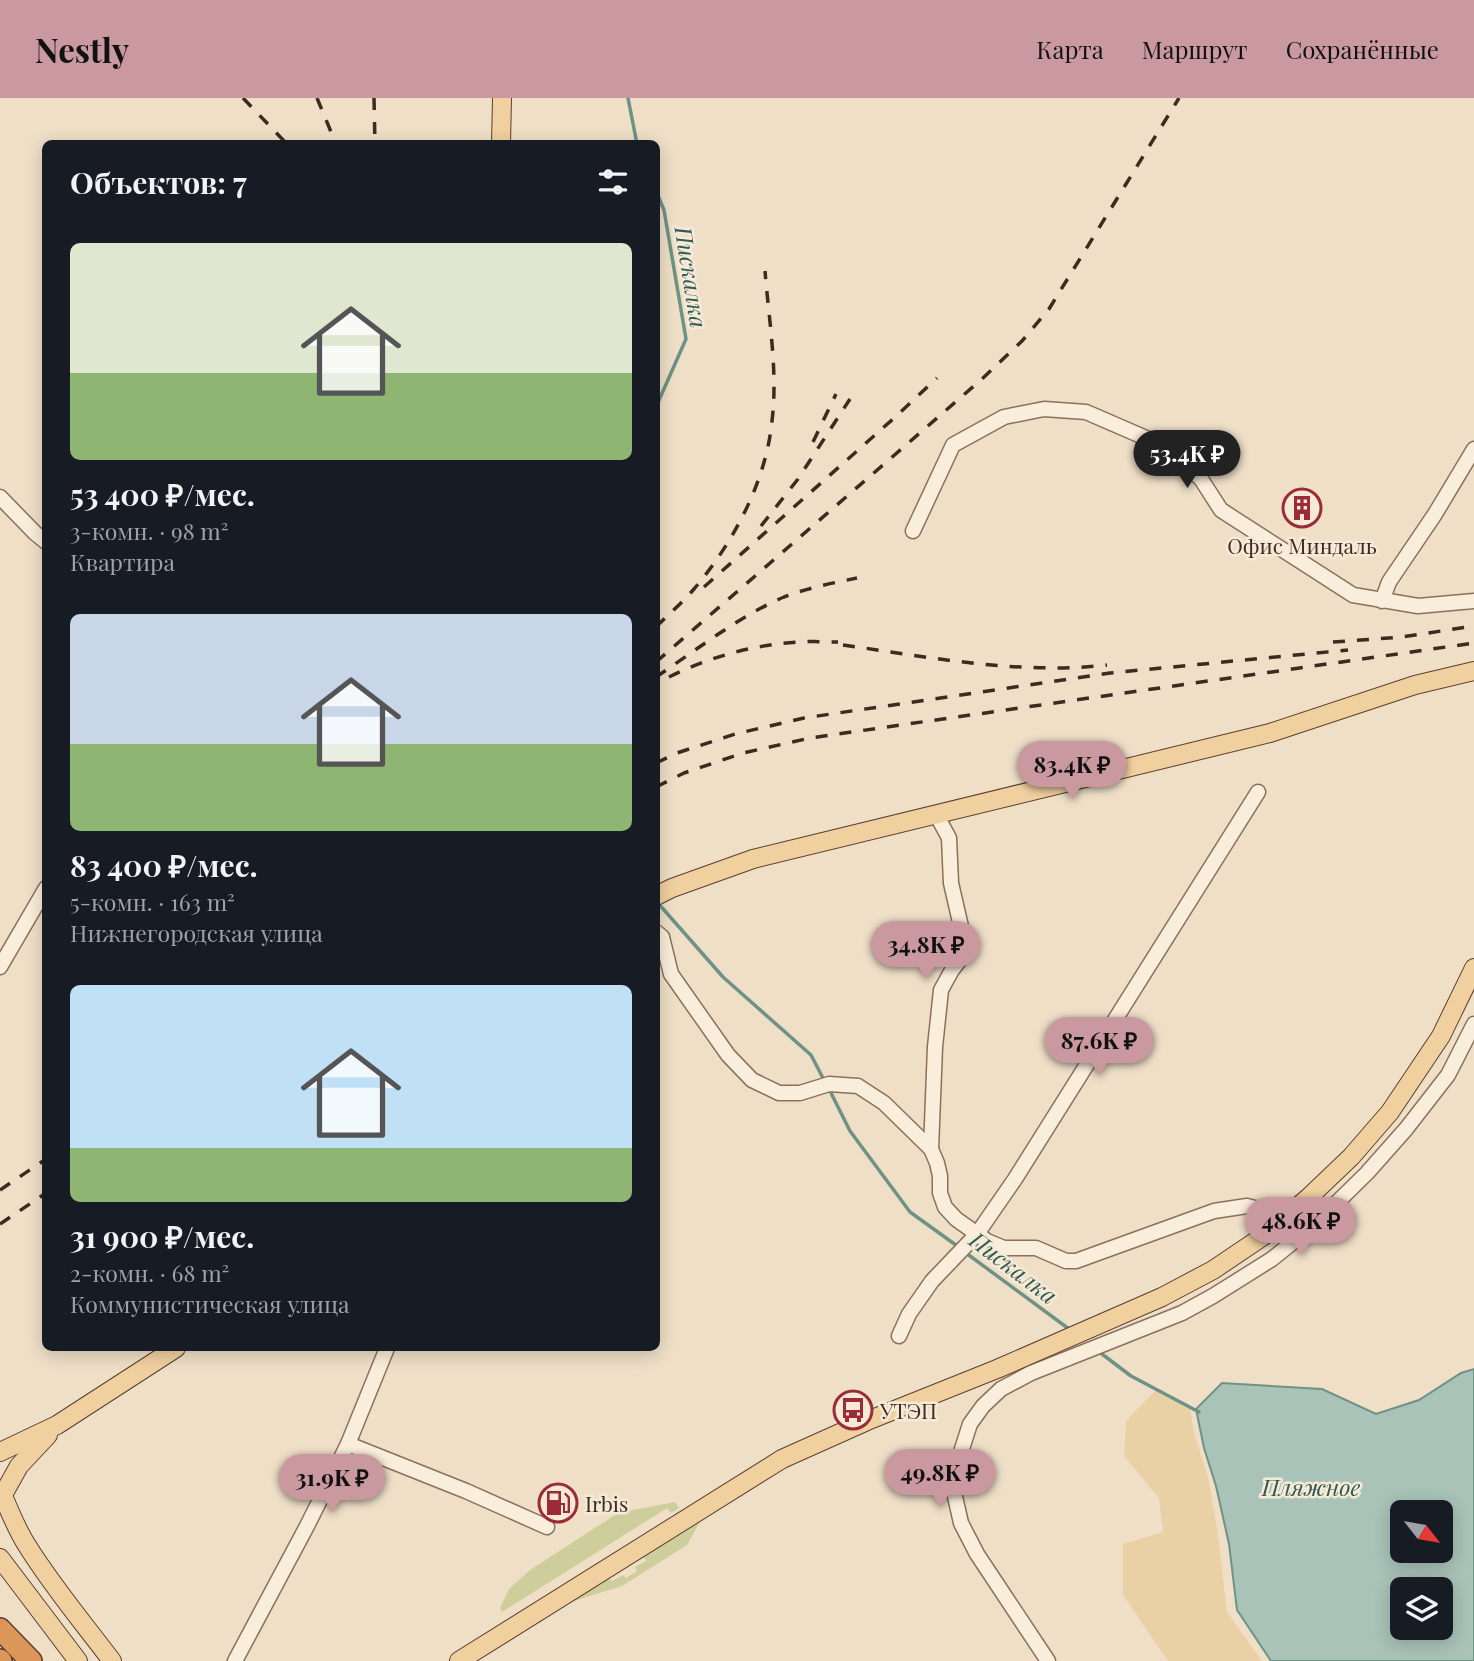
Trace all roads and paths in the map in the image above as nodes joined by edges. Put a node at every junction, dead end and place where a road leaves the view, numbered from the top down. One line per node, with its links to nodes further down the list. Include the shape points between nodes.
1 (502, 98): 2 (main road)
2 (501, 140)
3 (1474, 449): 7 (street, via 1389,582)
4 (0, 497): 6 (street)
5 (913, 531): 7 (street, via 953,446 1004,416 1044,409 1086,412 1146,438 1184,464 1201,479 1221,510 1353,596)
6 (42, 539)
7 (1382, 601): 8 (street, via 1418,606)
8 (1474, 601)
9 (1474, 671): 11 (main road, via 1415,685 1270,733)
10 (1258, 792): 20 (street)
11 (936, 814): 12 (main road, via 753,859); 18 (street, via 949,838 951,883 965,944 941,990)
12 (660, 894)
13 (42, 895): 15 (street)
14 (660, 935): 18 (street, via 671,974 728,1055 752,1080 779,1093 800,1093 830,1084 858,1086 884,1103)
15 (0, 967)
16 (1474, 968): 19 (main road, via 1441,1036 1390,1112 1351,1157)
17 (1474, 1024): 36 (street, via 1448,1075 1406,1129 1367,1174 1272,1259 1182,1313 1001,1389 970,1424 953,1488 961,1523)
18 (931, 1149): 20 (street, via 944,1207)
19 (1278, 1223): 20 (street, via 1263,1210 1247,1206 1214,1211 1076,1261 1035,1248 1004,1248); 35 (main road, via 1213,1270 1162,1297 782,1459)
20 (977, 1234): 21 (street, via 932,1282)
21 (899, 1336)
22 (171, 1351): 24 (main road)
23 (386, 1351): 25 (street)
24 (57, 1425): 26 (main road); 27 (main road, via 19,1466)
25 (348, 1444): 28 (street); 34 (street)
26 (0, 1452)
27 (2, 1493): 33 (main road, via 26,1546)
28 (547, 1527)
29 (0, 1559): 32 (main road)
30 (0, 1629): 31 (highway)
31 (32, 1661)
32 (78, 1661)
33 (112, 1661)
34 (235, 1661)
35 (459, 1661)
36 (1048, 1661)

